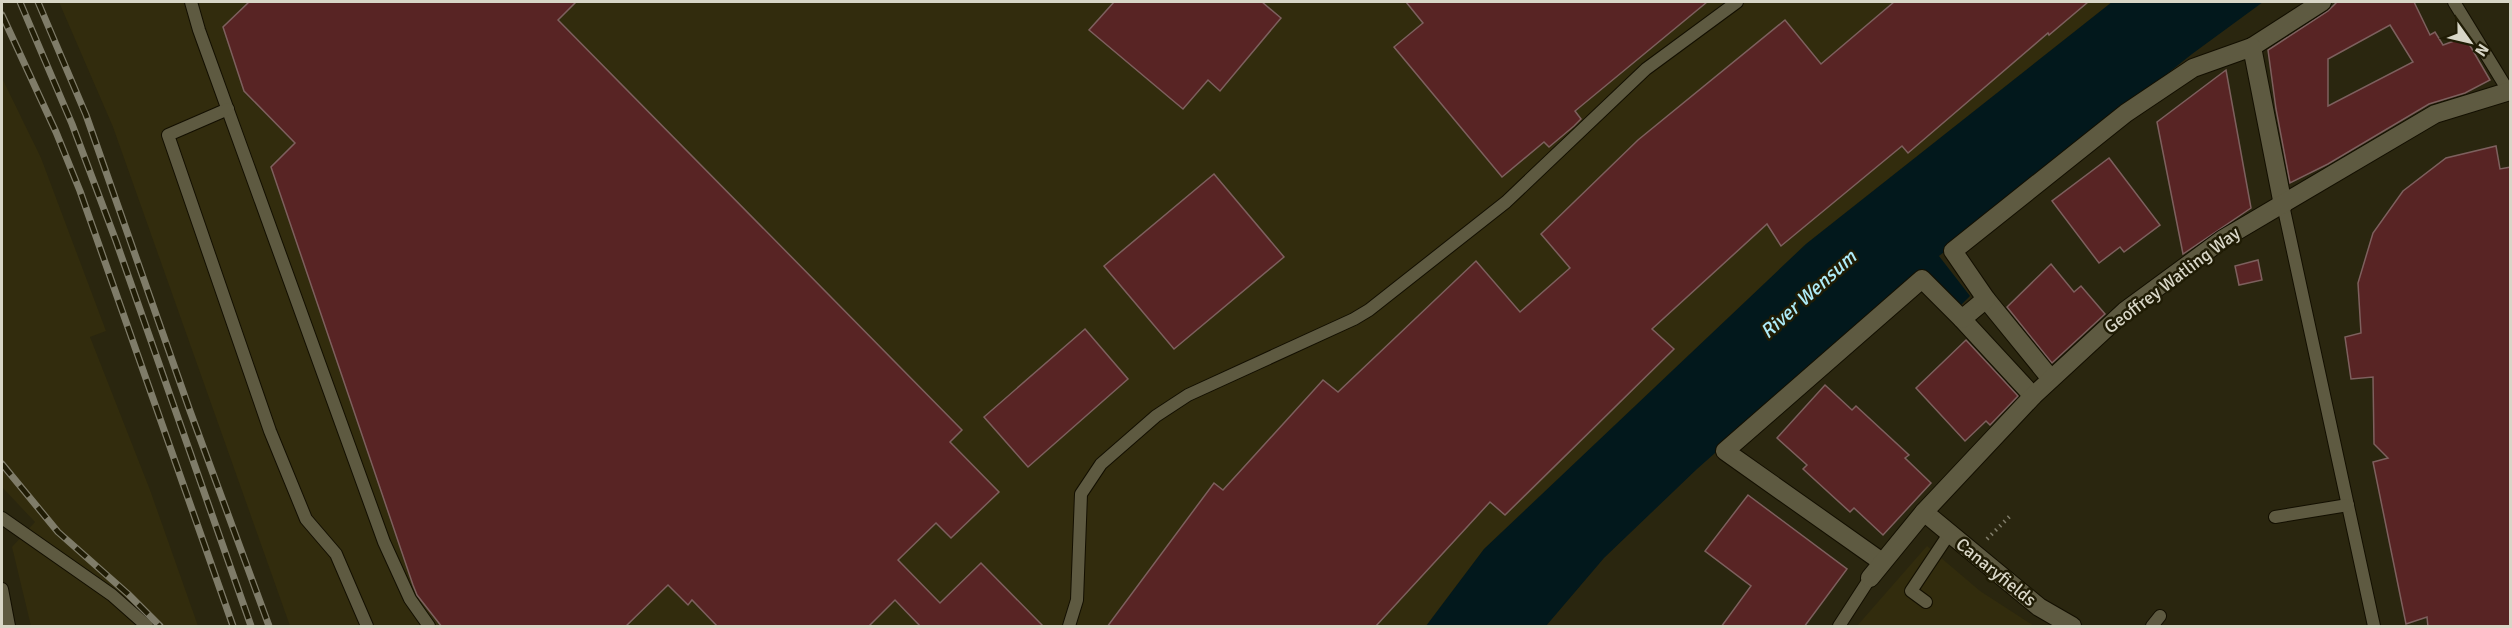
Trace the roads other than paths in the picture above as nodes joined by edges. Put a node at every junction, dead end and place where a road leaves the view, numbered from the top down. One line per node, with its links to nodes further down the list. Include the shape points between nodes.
1 (191, 2): 7 (lane)
2 (1737, 2): 27 (lane, via 1646,69 1506,202 1369,310 1188,395 1156,416 1101,464 1081,494 1077,600)
3 (2322, 2): 5 (street)
4 (2454, 2): 6 (lane)
5 (2252, 47): 8 (street); 9 (street, via 2193,68 2136,106 1953,251)
6 (2510, 91): 8 (street, Geoffrey Watling Way, via 2435,114)
7 (228, 109): 25 (lane, via 168,135 270,431 306,519 336,554); 26 (lane, via 384,542 410,599)
8 (2283, 205): 11 (street, Geoffrey Watling Way, via 2223,238 2125,311); 13 (lane)
9 (1986, 299): 10 (street); 11 (street)
10 (1962, 319): 12 (street); 18 (street, via 1922,279 1725,451)
11 (2051, 379): 12 (street, Geoffrey Watling Way)
12 (2033, 396): 14 (street, Geoffrey Watling Way)
13 (2348, 505): 15 (lane); 31 (lane)
14 (1924, 512): 17 (street, Canaryfields); 18 (street, Geoffrey Watling Way)
15 (2275, 517)
16 (2, 518): 24 (lane, via 112,595)
17 (1949, 534): 21 (lane, via 1911,591); 29 (street, Canaryfields, via 2039,607)
18 (1882, 562): 19 (street, Geoffrey Watling Way)
19 (1870, 578): 28 (lane)
20 (2, 589): 23 (lane)
21 (1926, 602)
22 (2160, 616): 30 (lane)
23 (9, 627)
24 (147, 627)
25 (367, 627)
26 (429, 627)
27 (1068, 627)
28 (1839, 627)
29 (2072, 627)
30 (2152, 627)
31 (2374, 627)

